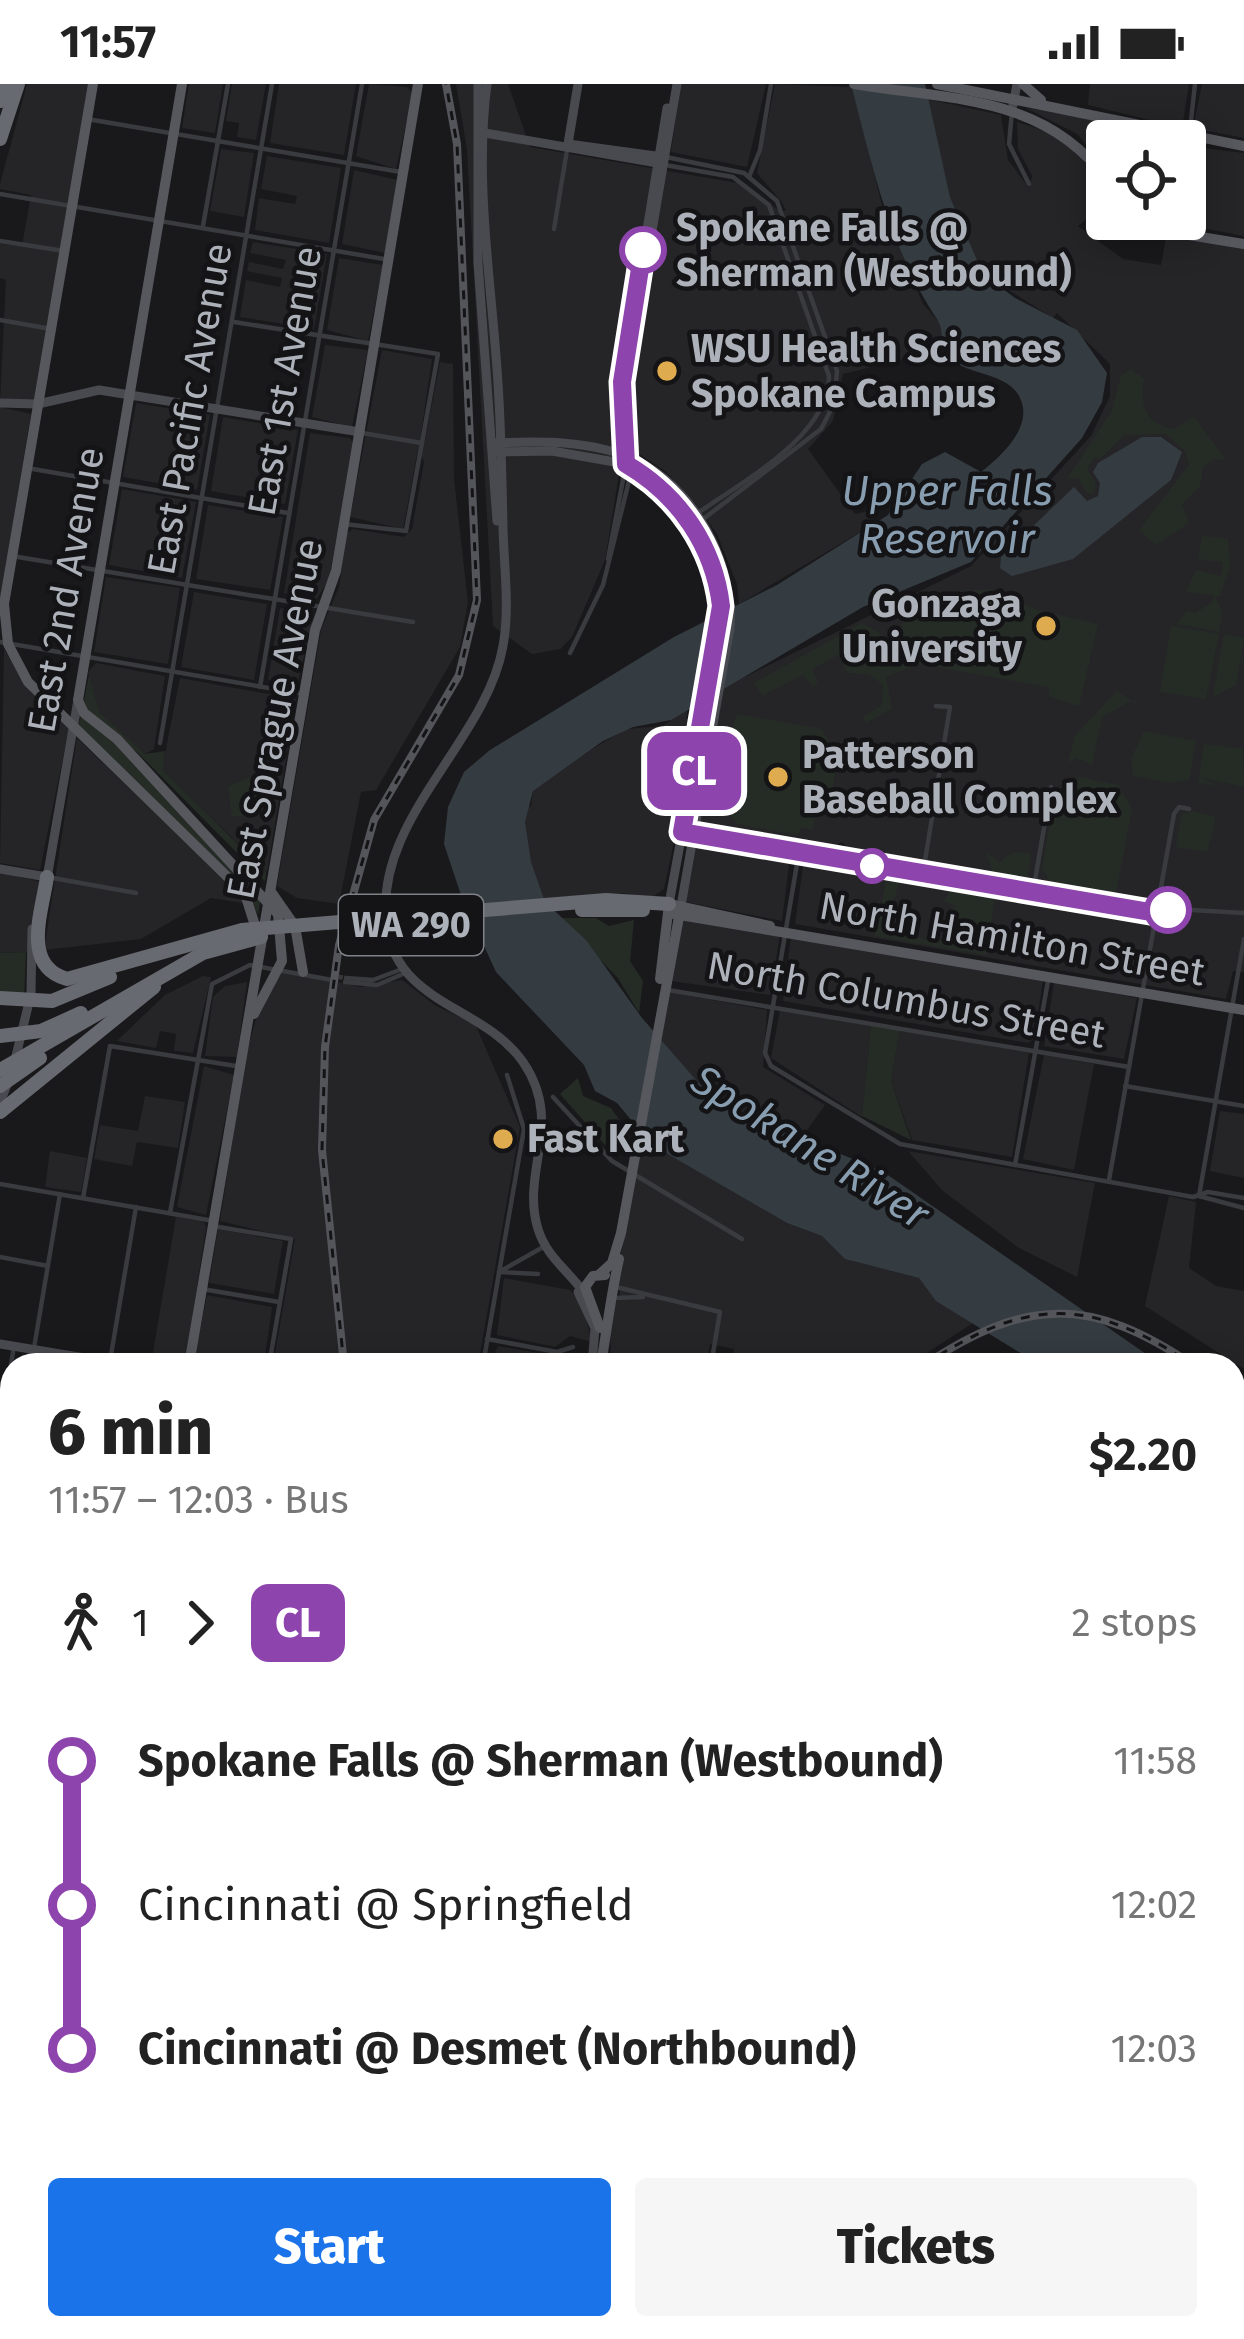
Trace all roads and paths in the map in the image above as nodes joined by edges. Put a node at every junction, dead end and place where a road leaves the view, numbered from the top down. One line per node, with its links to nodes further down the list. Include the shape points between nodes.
1 (4, 84): 17 (highway)
2 (17, 84): 24 (highway)
3 (93, 84): 18 (main road)
4 (182, 84): 22 (main road, East 2nd Avenue)
5 (228, 84): 25 (street)
6 (272, 84): 28 (street, East Pacific Avenue)
7 (362, 84): 31 (street, East 1st Avenue)
8 (482, 84): 21 (street)
9 (578, 84): 26 (street)
10 (674, 84): 30 (street)
11 (771, 84): 33 (street)
12 (854, 84): 16 (main road, via 940,98)
13 (939, 84): 16 (main road)
14 (1196, 84): 20 (street)
15 (415, 85): 32 (main road, East Sprague Avenue)
16 (1017, 94): 19 (main road); 29 (main road); 34 (street, via 1009,144)
17 (0, 101)
18 (87, 119): 22 (street); 36 (main road)
19 (1118, 120)
20 (1192, 120)
21 (478, 132): 26 (street); 63 (street)
22 (174, 134): 25 (street); 39 (main road, East 2nd Avenue)
23 (1206, 139): 27 (main road)
24 (0, 140)
25 (218, 141): 28 (street); 40 (street)
26 (568, 144): 30 (street); 41 (street)
27 (1244, 146)
28 (261, 148): 31 (street); 43 (street, East Pacific Avenue)
29 (1086, 156)
30 (662, 160): 33 (street); 64 (street, via 629,366)
31 (349, 164): 32 (street); 47 (street, East 1st Avenue)
32 (404, 172): 49 (main road, East Sprague Avenue)
33 (747, 180): 37 (street); 38 (street)
34 (1029, 184)
35 (0, 194): 36 (street)
36 (72, 206): 39 (street); 48 (main road)
37 (782, 207): 38 (street); 46 (street)
38 (774, 212): 46 (street)
39 (159, 221): 40 (street); 55 (main road, East 2nd Avenue)
40 (202, 228): 43 (street)
41 (554, 229)
42 (1206, 233): 45 (main road)
43 (247, 236): 47 (street); 51 (street, East Pacific Avenue)
44 (0, 241): 48 (street)
45 (1244, 244)
46 (790, 249): 62 (street, via 837,386 826,422)
47 (334, 250): 49 (street); 53 (street, East 1st Avenue)
48 (64, 251): 52 (main road)
49 (389, 260): 54 (main road, East Sprague Avenue)
50 (0, 320): 52 (street)
51 (232, 322): 53 (street); 58 (street, East Pacific Avenue)
52 (51, 328): 57 (main road)
53 (320, 337): 54 (street); 59 (street, East 1st Avenue)
54 (375, 345): 60 (main road, East Sprague Avenue); 61 (street, via 438,354)
55 (130, 395): 57 (street, via 86,389); 58 (street); 68 (main road, East 2nd Avenue)
56 (0, 403): 57 (street)
57 (38, 404): 65 (main road)
58 (218, 410): 59 (street); 69 (street, East Pacific Avenue)
59 (306, 424): 60 (street); 70 (street, East 1st Avenue)
60 (360, 433): 61 (street); 72 (main road, East Sprague Avenue)
61 (422, 443): 72 (street, via 404,533)
62 (796, 446): 66 (street); 67 (street)
63 (498, 447): 64 (street); 110 (street, via 500,620 484,693 398,852 385,914)
64 (630, 462): 71 (street); 82 (street, via 608,570)
65 (27, 468): 68 (street); 73 (main road)
66 (746, 477): 67 (street); 71 (street)
67 (753, 482): 71 (street)
68 (116, 483): 69 (street); 74 (main road, East 2nd Avenue)
69 (203, 498): 70 (street); 75 (street, East Pacific Avenue)
70 (290, 513): 76 (street, East 1st Avenue)
71 (694, 521): 92 (street, via 724,589 730,628)
72 (344, 524): 78 (main road, East Sprague Avenue)
73 (12, 556): 74 (street); 77 (main road)
74 (100, 571): 75 (street); 83 (main road, East 2nd Avenue)
75 (188, 585): 76 (street); 84 (street, East Pacific Avenue)
76 (276, 600): 78 (street); 85 (street, East 1st Avenue)
77 (4, 604): 80 (street); 81 (main road)
78 (322, 608): 79 (street); 86 (main road, East Sprague Avenue)
79 (413, 622)
80 (0, 628)
81 (4, 643): 83 (street); 107 (main road, via 28,682 245,894)
82 (570, 653)
83 (86, 657): 84 (street); 87 (main road, East 2nd Avenue)
84 (173, 673): 85 (street); 89 (street, East Pacific Avenue)
85 (260, 687): 86 (street)
86 (304, 694): 107 (main road, East Sprague Avenue)
87 (78, 700): 93 (main road); 97 (street, East 2nd Avenue)
88 (936, 706): 96 (street, via 950,707)
89 (160, 743)
90 (1051, 787): 98 (street)
91 (1189, 808): 101 (street, via 1175,811)
92 (687, 833): 94 (street); 100 (street)
93 (220, 848): 111 (main road, via 283,906); 121 (main road, via 278,914 282,961)
94 (799, 852): 96 (street); 103 (street)
95 (0, 868): 97 (street)
96 (923, 873): 98 (street)
97 (47, 877): 99 (street); 108 (highway, via 38,946 49,972 67,979); 134 (street, East 2nd Avenue, via 33,928 29,1011)
98 (1033, 892): 101 (street)
99 (136, 893)
100 (674, 909): 103 (main road, North Hamilton Street); 104 (highway, WA 290, via 578,906); 115 (main road); 120 (main road)
101 (1156, 911): 102 (street); 116 (street)
102 (1244, 913)
103 (787, 929): 112 (main road, North Hamilton Street); 118 (street)
104 (243, 934): 105 (highway, WA 290); 109 (highway, WA 290)
105 (216, 936): 108 (highway); 122 (highway, via 41,1031)
106 (1244, 939): 119 (street)
107 (260, 957): 111 (street); 121 (main road, East Sprague Avenue); 125 (street, via 216,980)
108 (130, 964): 117 (highway, via 72,995)
109 (181, 964): 124 (highway); 136 (highway)
110 (404, 971): 114 (street); 151 (street, via 430,997 498,1034 528,1070 542,1114 534,1204)
111 (303, 972): 113 (street)
112 (1048, 975): 116 (main road, North Hamilton Street); 123 (street)
113 (332, 978)
114 (346, 980)
115 (668, 985): 118 (street, North Columbus Street); 120 (main road)
116 (1142, 992): 119 (main road, North Hamilton Street); 127 (street)
117 (6, 1000)
118 (774, 1004): 123 (street, North Columbus Street); 137 (street, via 766,1061 900,1144)
119 (1238, 1009): 133 (street)
120 (657, 1020): 138 (main road)
121 (245, 1033): 126 (main road, East Sprague Avenue)
122 (1, 1036)
123 (1035, 1049): 127 (street, North Columbus Street); 137 (street)
124 (32, 1059): 128 (highway); 130 (highway)
125 (197, 1060): 126 (street); 143 (street, via 110,1046); 147 (street)
126 (240, 1066): 148 (main road, East Sprague Avenue)
127 (1129, 1067): 131 (street)
128 (0, 1070)
129 (507, 1075): 155 (street, via 524,1125)
130 (0, 1086)
131 (1125, 1086): 133 (street, North Columbus Street); 139 (street)
132 (553, 1096): 138 (street)
133 (1215, 1102): 135 (street, North Columbus Street); 142 (street)
134 (0, 1103)
135 (1244, 1106)
136 (0, 1112)
137 (1015, 1165): 139 (street)
138 (631, 1172): 149 (main road); 150 (street)
139 (1108, 1182): 142 (street)
140 (0, 1184): 141 (street)
141 (60, 1194): 143 (street); 154 (street)
142 (1199, 1196): 144 (street); 146 (street)
143 (83, 1198): 145 (street)
144 (1244, 1198)
145 (136, 1207): 147 (street); 169 (street)
146 (1244, 1208)
147 (170, 1213): 148 (street)
148 (213, 1224): 158 (main road, East Sprague Avenue); 161 (street, via 291,1239)
149 (621, 1233): 157 (main road, via 610,1266); 159 (main road)
150 (742, 1239)
151 (545, 1246): 153 (street); 155 (street)
152 (0, 1258): 154 (street)
153 (557, 1264): 157 (street); 160 (street); 173 (street, via 594,1322)
154 (48, 1266): 166 (street)
155 (499, 1272): 156 (street); 162 (street)
156 (538, 1274)
157 (597, 1275): 159 (main road); 160 (main road)
158 (202, 1289): 161 (street); 170 (main road, East Sprague Avenue)
159 (614, 1293): 160 (main road, via 600,1305); 175 (main road); 176 (street, via 720,1312)
160 (587, 1297): 174 (main road, via 599,1326)
161 (279, 1302): 171 (street)
162 (487, 1340): 165 (street, via 557,1352); 172 (street)
163 (0, 1344): 164 (street)
164 (14, 1346): 166 (street); 167 (street)
165 (573, 1347)
166 (34, 1349): 168 (street)
167 (13, 1353)
168 (56, 1353)
169 (106, 1353)
170 (191, 1353)
171 (270, 1353)
172 (485, 1353)
173 (596, 1353)
174 (598, 1353)
175 (599, 1353)
176 (713, 1353)

